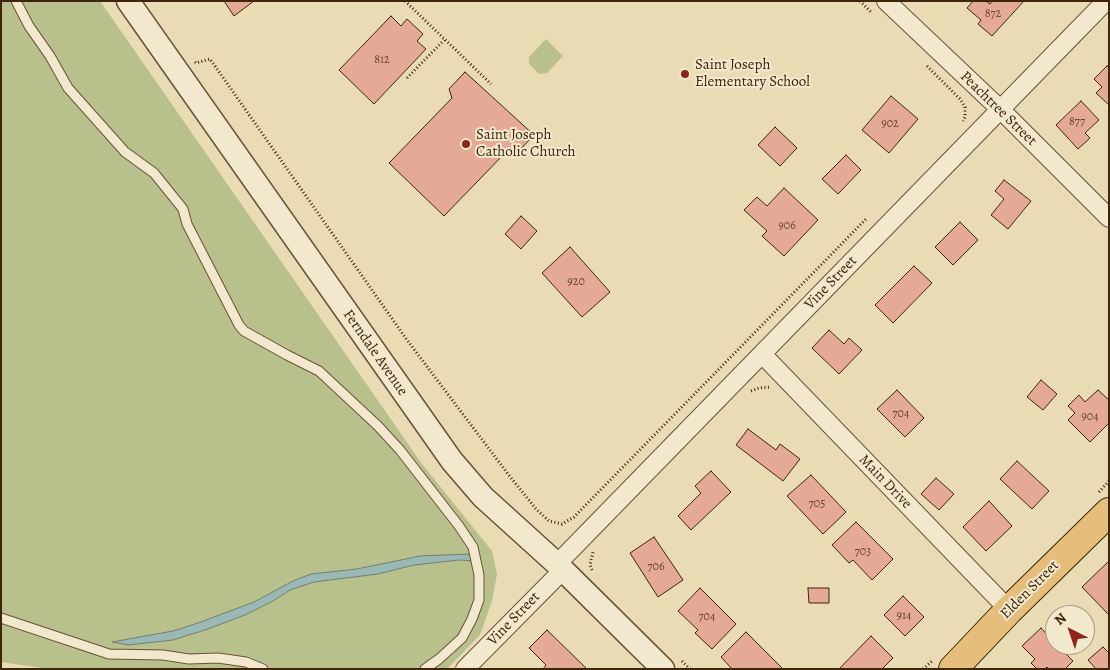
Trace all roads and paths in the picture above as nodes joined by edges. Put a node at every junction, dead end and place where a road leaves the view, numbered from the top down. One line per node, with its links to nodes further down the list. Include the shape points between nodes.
1 (16, 1): 29 (lane, via 68,88 125,152 154,173 183,209 187,224 244,331 319,371 378,426 473,547 479,575 479,600 472,619 462,638)
2 (128, 1): 22 (street, Ferndale Avenue, via 452,462 483,496)
3 (405, 1): 8 (path)
4 (860, 1): 7 (path)
5 (886, 1): 13 (street, Peachtree Street)
6 (1106, 1): 13 (street, Vine Street)
7 (873, 14)
8 (444, 40): 11 (path); 12 (path)
9 (191, 59): 16 (path, via 196,63 210,59 407,340 508,474 549,521 562,524 574,517)
10 (920, 60): 14 (path, via 965,107 966,117)
11 (407, 78)
12 (491, 84)
13 (1000, 109): 15 (street, Peachtree Street); 17 (street, Vine Street)
14 (960, 125)
15 (1109, 218)
16 (851, 234)
17 (762, 354): 22 (street, Vine Street); 24 (street, Main Drive)
18 (776, 390): 19 (path, via 770,387)
19 (748, 392)
20 (1108, 515): 24 (main road, Elden Street)
21 (597, 545): 23 (path, via 590,565)
22 (560, 567): 26 (street, Ferndale Avenue); 30 (street, Vine Street)
23 (594, 576)
24 (1009, 610): 27 (main road, Elden Street)
25 (1, 618): 28 (lane, via 109,654 218,658 246,662)
26 (670, 662): 31 (path)
27 (944, 663): 32 (path)
28 (263, 669)
29 (425, 669)
30 (466, 669)
31 (690, 669)
32 (923, 669)

